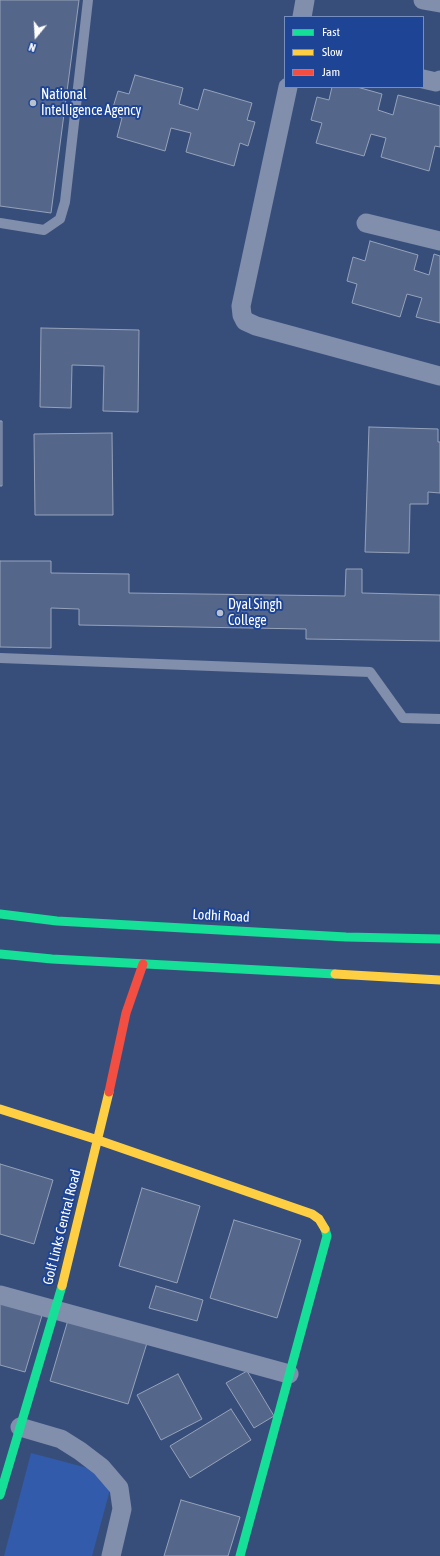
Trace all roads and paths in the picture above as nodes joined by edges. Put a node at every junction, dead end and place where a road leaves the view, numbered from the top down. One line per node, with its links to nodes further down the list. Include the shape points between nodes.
1 (88, 0): 9 (lane, via 65,202 60,220 44,230)
2 (305, 0): 5 (street)
3 (423, 0): 4 (street)
4 (440, 3)
5 (302, 16)
6 (424, 79): 7 (street, via 436,82)
7 (440, 80)
8 (288, 88): 12 (street, via 241,306 242,315 246,321 256,326)
9 (0, 223)
10 (366, 223): 11 (street)
11 (440, 241)
12 (440, 376)
13 (0, 658): 14 (lane, via 370,672 403,718)
14 (440, 719)
15 (0, 914): 16 (street, Lodhi Road, via 236,931)
16 (440, 939)
17 (0, 954): 18 (street)
18 (143, 964): 19 (street); 21 (street, Golf Links Central Road, via 126,1013)
19 (440, 980)
20 (0, 1110): 21 (street)
21 (98, 1140): 23 (street, Golf Links Central Road); 24 (street, via 312,1214 322,1223 327,1236)
22 (0, 1294): 23 (street)
23 (56, 1310): 24 (street); 25 (street, Golf Links Central Road)
24 (289, 1374): 28 (street)
25 (20, 1427): 26 (street, Golf Links Central Road); 27 (street, via 61,1439 101,1467 119,1488 122,1510)
26 (0, 1495)
27 (111, 1556)
28 (240, 1556)

